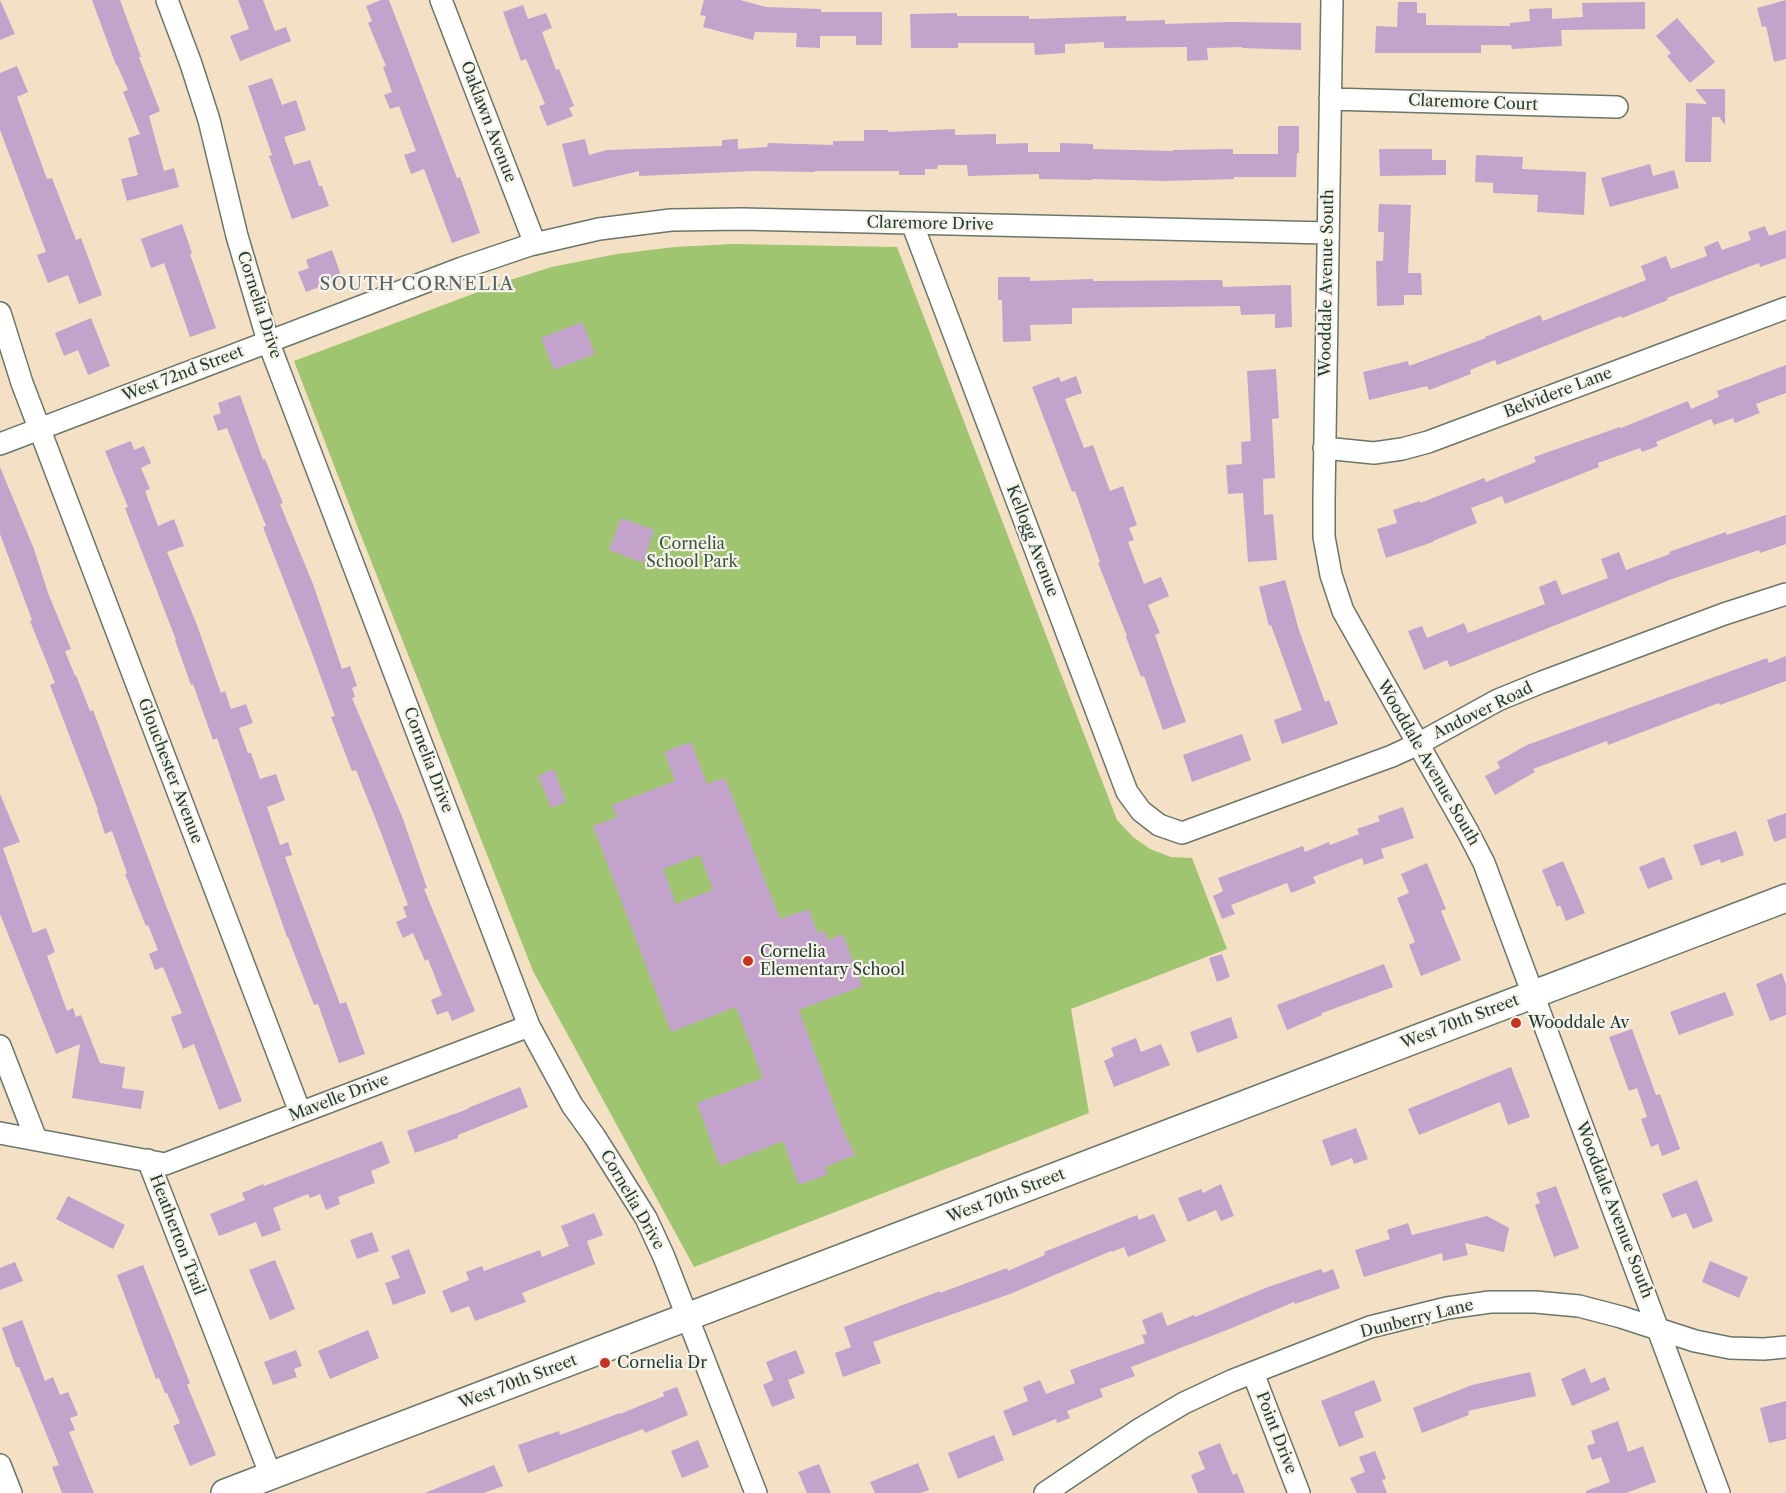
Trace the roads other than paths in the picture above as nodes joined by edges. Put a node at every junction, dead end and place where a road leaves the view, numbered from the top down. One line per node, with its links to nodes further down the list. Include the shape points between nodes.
1 (167, 0): 11 (street, Cornelia Drive, via 209,120)
2 (441, 0): 8 (street, Oaklawn Avenue)
3 (1332, 0): 4 (street, Wooddale Avenue South)
4 (1330, 99): 5 (street, Claremore Court); 7 (street, Wooddale Avenue South)
5 (1617, 107)
6 (912, 224): 7 (street, Claremore Drive); 8 (street, Claremore Drive, via 671,220 599,229); 17 (street, Kellogg Avenue, via 1127,792 1141,811 1159,825)
7 (1328, 233): 14 (street, Wooddale Avenue South)
8 (535, 244): 11 (street, West 72nd Street)
9 (1786, 308): 14 (street, Belvidere Lane, via 1428,442 1374,453)
10 (0, 313): 12 (street, Glouchester Avenue)
11 (268, 341): 12 (street, West 72nd Street); 20 (street, Cornelia Drive)
12 (40, 429): 13 (street, West 72nd Street); 22 (street, Glouchester Avenue)
13 (0, 444)
14 (1324, 448): 16 (street, Wooddale Avenue South, via 1324,537 1331,575 1343,611)
15 (1786, 594): 16 (street, Andover Road, via 1542,682 1498,700)
16 (1418, 744): 17 (street, Andover Road); 19 (street, Wooddale Avenue South, via 1484,863)
17 (1182, 832)
18 (1786, 898): 19 (street, West 70th Street)
19 (1533, 994): 26 (street, West 70th Street); 27 (street, Wooddale Avenue South)
20 (529, 1026): 22 (street, Mavelle Drive); 26 (street, Cornelia Drive, via 572,1105 638,1203)
21 (0, 1046): 24 (street)
22 (300, 1112): 25 (street, Mavelle Drive, via 165,1164)
23 (0, 1133): 24 (street)
24 (36, 1140): 25 (street, Heatherton Trail)
25 (148, 1160): 31 (street, Heatherton Trail)
26 (687, 1317): 31 (street, West 70th Street); 34 (street, Cornelia Drive)
27 (1659, 1329): 28 (street, Dunberry Lane, via 1730,1348); 29 (street, Dunberry Lane, via 1579,1306 1490,1302 1447,1308 1370,1328); 37 (street, Wooddale Avenue South)
28 (1786, 1347)
29 (1253, 1373): 35 (street, Dunberry Lane, via 1184,1403); 36 (street, Point Drive)
30 (0, 1465): 32 (street)
31 (271, 1476): 33 (street, West 70th Street)
32 (11, 1493)
33 (225, 1493)
34 (756, 1493)
35 (1045, 1493)
36 (1299, 1493)
37 (1719, 1493)

